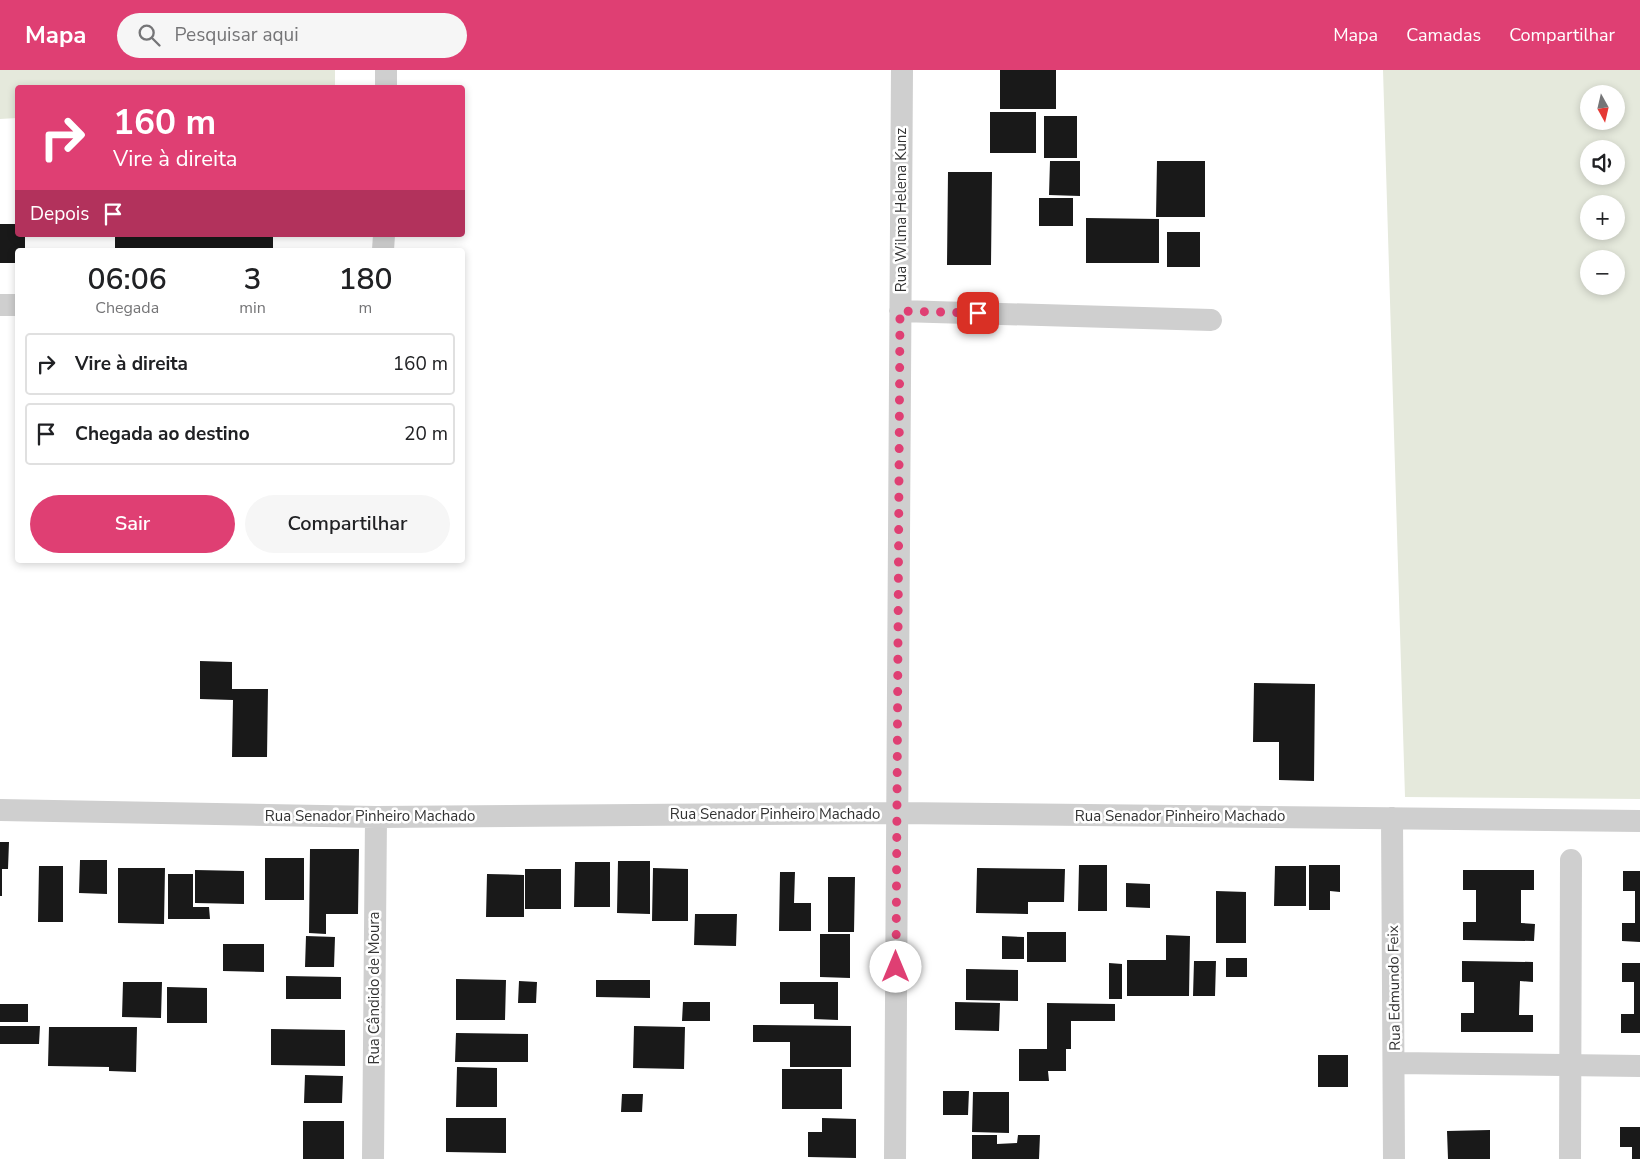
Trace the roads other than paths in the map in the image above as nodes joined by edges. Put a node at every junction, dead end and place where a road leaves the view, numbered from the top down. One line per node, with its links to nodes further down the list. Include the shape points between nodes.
1 (386, 70): 3 (street)
2 (902, 70): 6 (street, Rua Wilma Helena Kunz)
3 (386, 85)
4 (0, 305): 5 (street)
5 (15, 305)
6 (900, 311): 7 (street); 9 (street, Rua Wilma Helena Kunz)
7 (1212, 320)
8 (0, 810): 10 (street, Rua Senador Pinheiro Machado)
9 (897, 814): 10 (street, Rua Senador Pinheiro Machado); 11 (street, Rua Senador Pinheiro Machado); 18 (street, Rua Wilma Helena Kunz)
10 (376, 817): 17 (street, Rua Cândido de Moura)
11 (1392, 818): 12 (street, Rua Senador Pinheiro Machado); 14 (street, Rua Edmundo Feix)
12 (1640, 821)
13 (1571, 860): 15 (street)
14 (1394, 1063): 15 (street); 19 (street, Rua Edmundo Feix)
15 (1571, 1064): 16 (street); 20 (street)
16 (1640, 1066)
17 (373, 1159)
18 (895, 1159)
19 (1394, 1159)
20 (1570, 1159)

